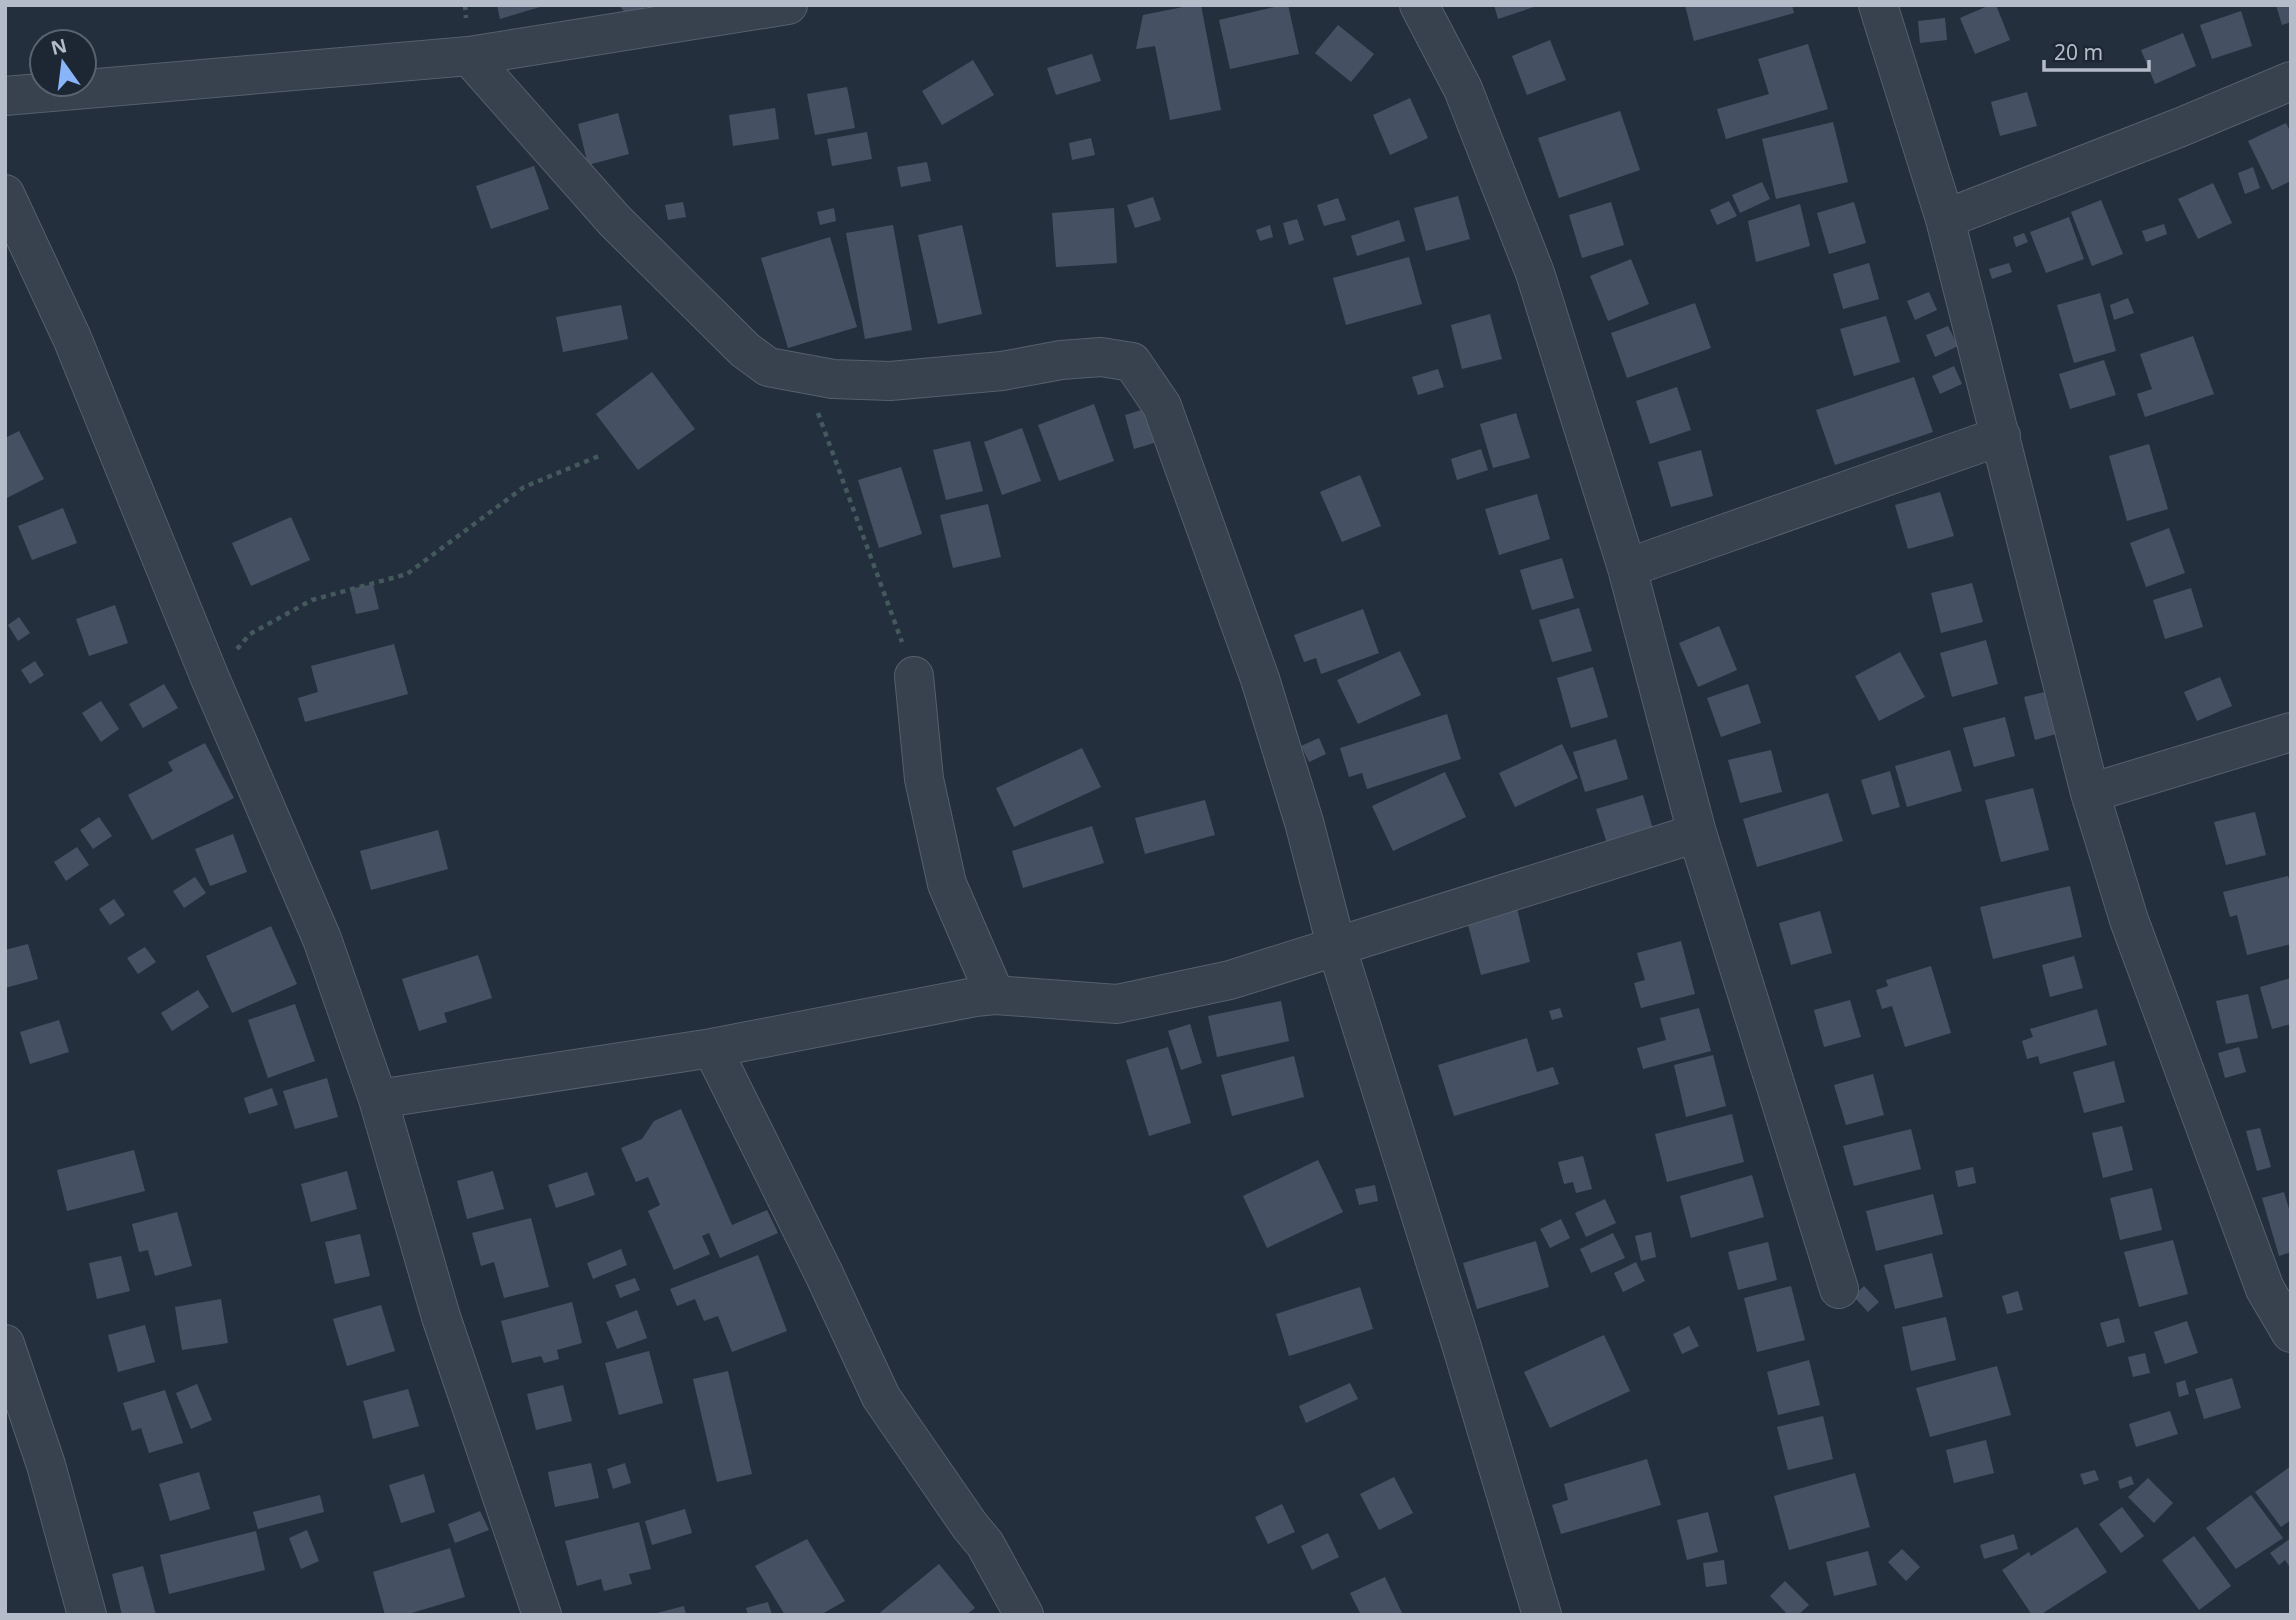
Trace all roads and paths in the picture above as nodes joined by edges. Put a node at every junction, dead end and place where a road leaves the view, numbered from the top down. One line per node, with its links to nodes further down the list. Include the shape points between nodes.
1 (788, 5): 4 (street)
2 (1419, 5): 12 (street, via 1463,89 1535,273)
3 (1878, 5): 8 (street)
4 (469, 56): 6 (street); 9 (street, via 614,220 745,350 768,368)
5 (2291, 81): 8 (street)
6 (5, 96)
7 (5, 194): 14 (street, via 72,338)
8 (1945, 219): 10 (street)
9 (802, 374): 13 (path); 18 (street, via 890,381 1074,359 1132,362 1162,406 1260,679)
10 (2001, 436): 12 (street); 16 (street)
11 (599, 456): 14 (path, via 524,487 407,574 312,600 250,634)
12 (1626, 568): 17 (street)
13 (914, 676): 19 (street, via 924,779 947,884)
14 (210, 678): 21 (street, via 322,939)
15 (2291, 732): 16 (street)
16 (2091, 793): 23 (street, via 2129,920 2265,1289)
17 (1697, 833): 18 (street); 22 (street)
18 (1336, 946): 19 (street, via 1230,980 1117,1004); 28 (street)
19 (995, 995): 20 (street)
20 (712, 1048): 21 (street); 27 (street, via 881,1397 985,1544)
21 (378, 1099): 26 (street, via 441,1317)
22 (1839, 1289)
23 (2291, 1333)
24 (5, 1344): 25 (street, via 46,1465)
25 (87, 1615)
26 (542, 1615)
27 (1024, 1615)
28 (1542, 1615)

